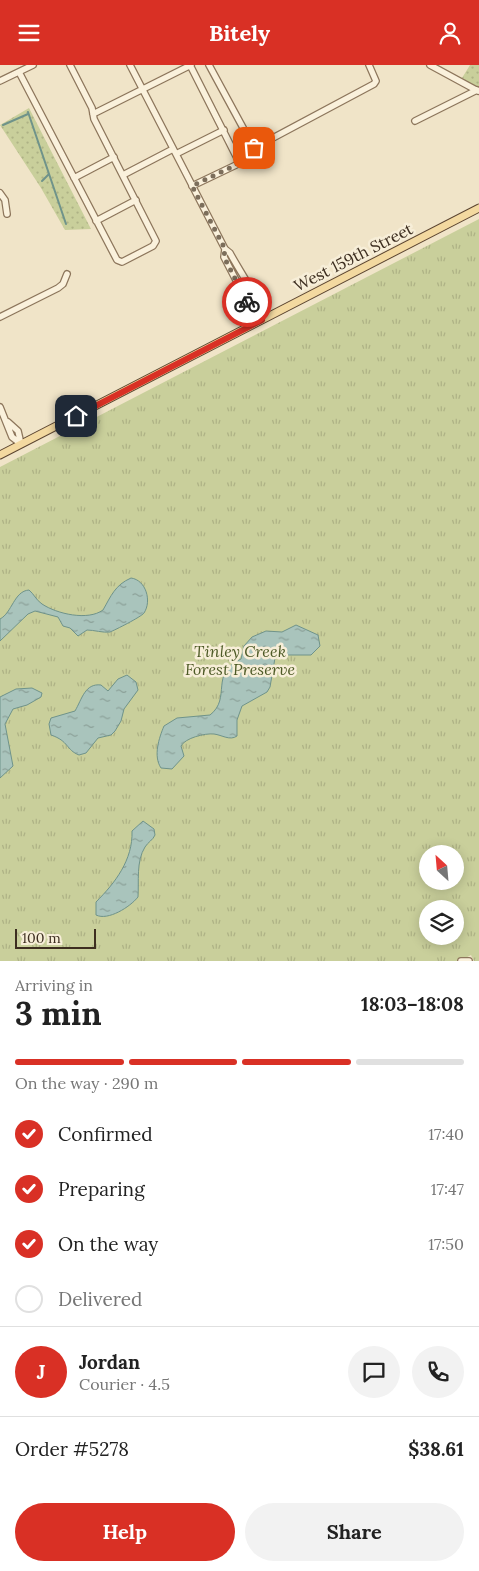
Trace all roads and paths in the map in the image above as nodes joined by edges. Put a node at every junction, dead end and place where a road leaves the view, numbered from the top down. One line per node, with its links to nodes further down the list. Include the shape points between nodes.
1 (33, 65): 8 (street)
2 (70, 65): 12 (street)
3 (130, 65): 10 (street)
4 (190, 65): 10 (street); 14 (street)
5 (209, 65): 15 (street)
6 (369, 65): 15 (street, via 376,83)
7 (430, 65): 11 (street)
8 (19, 72): 9 (street); 20 (street)
9 (0, 81)
10 (142, 89): 12 (street); 16 (street)
11 (478, 91): 13 (street)
12 (93, 114): 17 (street)
13 (415, 121)
14 (224, 130): 16 (street); 18 (street)
15 (254, 148): 18 (street)
16 (174, 151): 19 (street); 21 (street)
17 (114, 157): 19 (street); 20 (street)
18 (239, 162): 21 (street)
19 (123, 175): 23 (street)
20 (74, 178): 26 (street)
21 (192, 186): 29 (street, via 253,313)
22 (0, 193): 25 (street, via 5,200)
23 (136, 200): 26 (street); 26 (street, via 156,241 153,246 124,262 117,260)
24 (479, 207): 29 (main road, West 159th Street)
25 (7, 214)
26 (96, 221)
27 (67, 274): 28 (street, via 58,288)
28 (0, 317)
29 (262, 320): 31 (main road, West 159th Street)
30 (0, 407): 31 (street, via 8,422 18,431)
31 (20, 445): 32 (main road, West 159th Street)
32 (0, 455)
33 (461, 961): 34 (street)
34 (468, 961)

